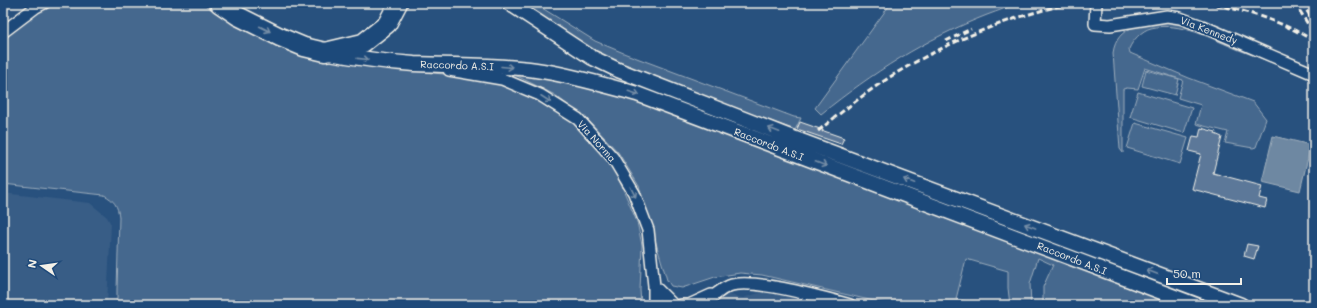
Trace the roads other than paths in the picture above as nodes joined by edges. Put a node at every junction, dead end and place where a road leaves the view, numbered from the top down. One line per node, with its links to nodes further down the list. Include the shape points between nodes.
1 (44, 3): 8 (street)
2 (212, 3): 7 (street)
3 (219, 3): 7 (main road)
4 (398, 3): 9 (main road, via 387,24 363,42)
5 (508, 3): 20 (street, Raccordo A.S.I, one-way to 5, via 618,70 591,57)
6 (1096, 6): 11 (street, Via Kennedy, via 1095,24 1110,25 1167,16 1180,18)
7 (238, 16): 9 (main road, one-way to 9, via 280,37)
8 (3, 32)
9 (325, 52): 10 (street, Raccordo A.S.I, one-way to 10)
10 (415, 64): 12 (street, Via Norma, one-way to 12, via 502,79 540,95 578,119 613,158 634,192 648,230); 19 (street, Raccordo A.S.I, one-way to 19, via 486,65 537,70 637,94)
11 (1314, 74)
12 (654, 286): 14 (street, Via Norma); 15 (street)
13 (717, 292): 16 (street, via 689,305); 17 (street); 18 (street, via 742,283 803,292)
14 (654, 305)
15 (673, 305)
16 (681, 305)
17 (705, 305)
18 (850, 305)
19 (1196, 305)
20 (1241, 305)

